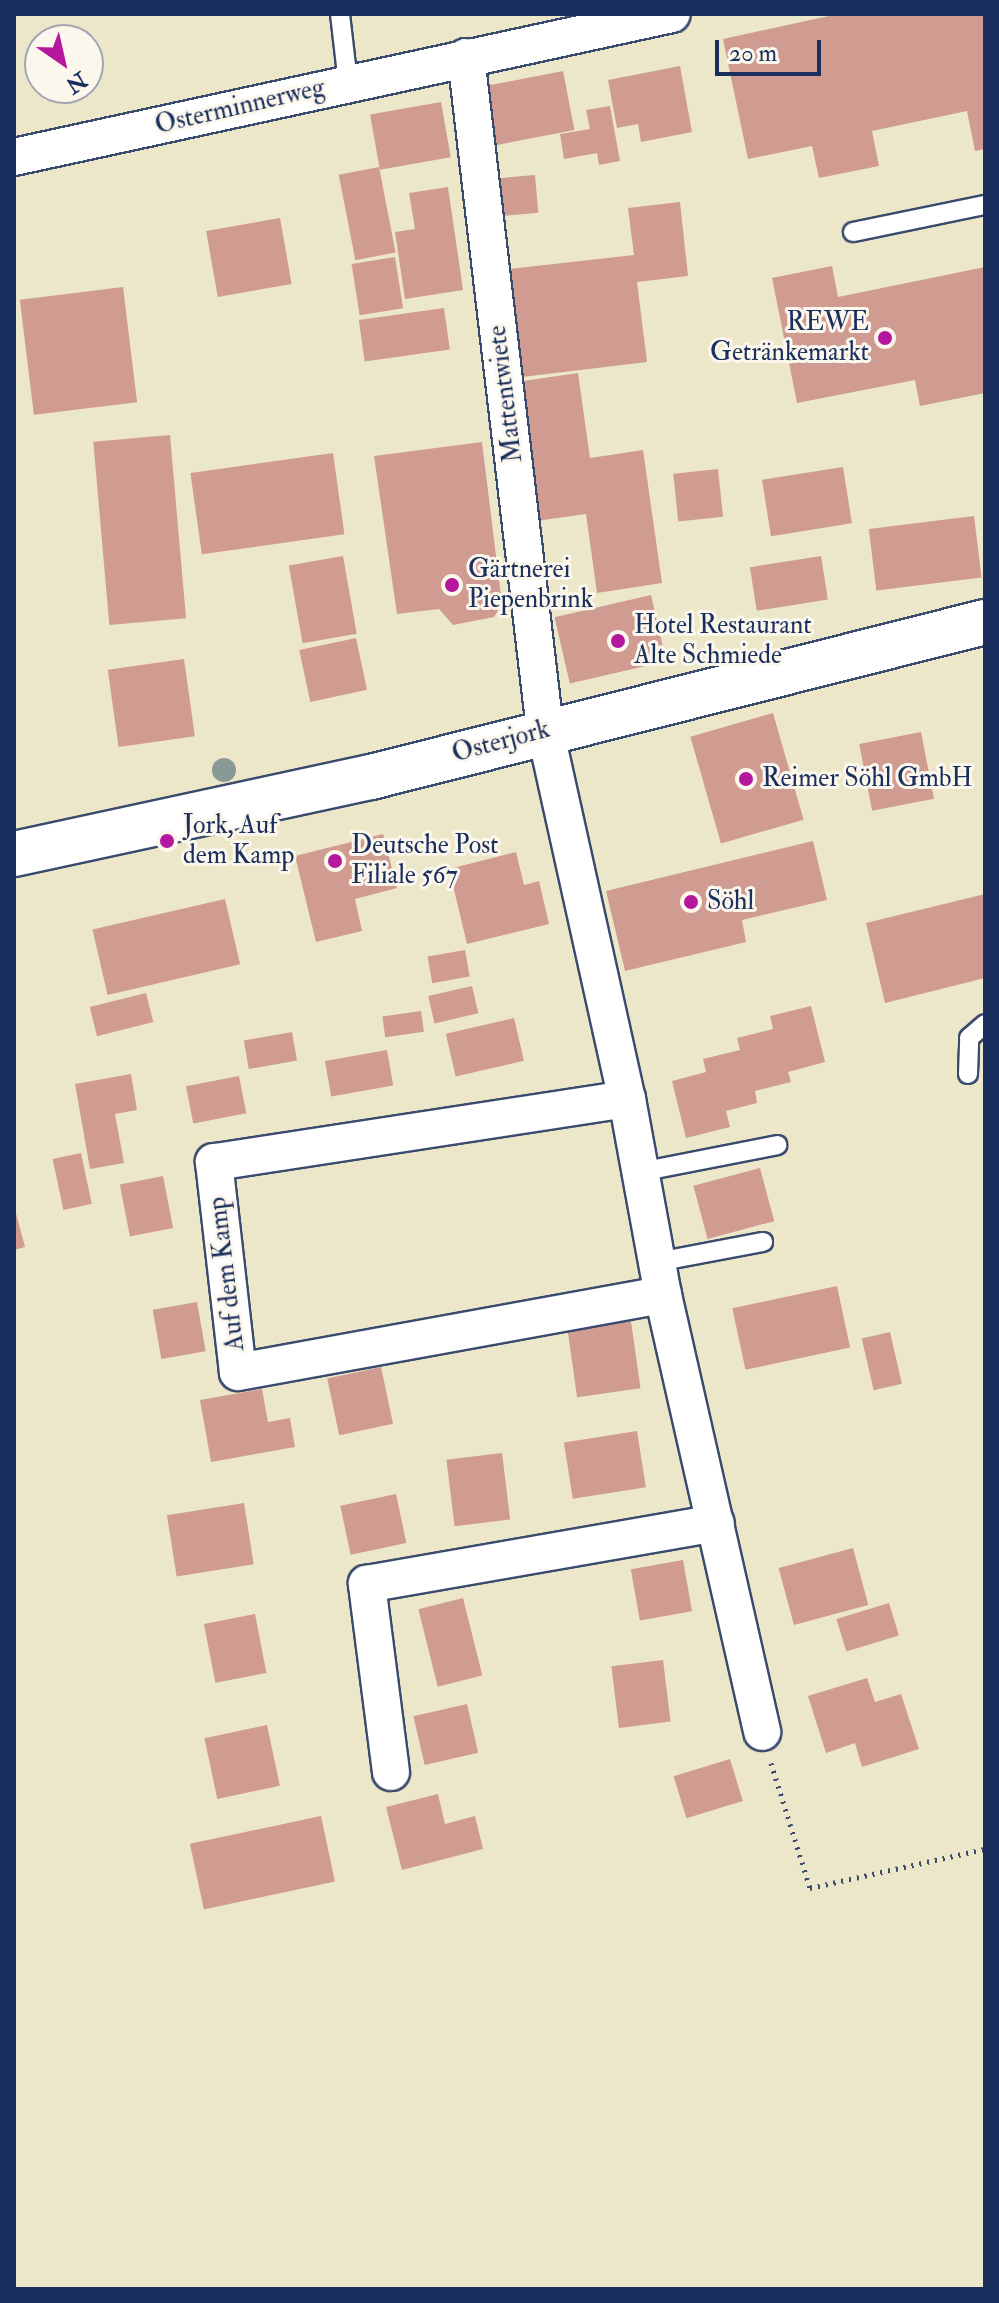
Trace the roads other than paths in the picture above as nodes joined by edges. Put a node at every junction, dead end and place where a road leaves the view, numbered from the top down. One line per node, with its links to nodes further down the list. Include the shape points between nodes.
1 (340, 14): 4 (lane)
2 (655, 15): 3 (street, Osterminnerweg)
3 (466, 57): 4 (street, Osterminnerweg); 9 (street, Mattentwiete)
4 (348, 83): 5 (street, Osterminnerweg)
5 (14, 157)
6 (985, 205): 7 (lane)
7 (853, 232)
8 (985, 622): 9 (main road, Osterjork)
9 (545, 730): 10 (main road, Osterjork, via 371,777); 13 (street)
10 (14, 854)
11 (985, 1024): 12 (lane, via 969,1038)
12 (968, 1074)
13 (627, 1099): 15 (street); 17 (street, Auf dem Kamp, via 214,1162 238,1372)
14 (777, 1145): 15 (lane)
15 (640, 1172): 17 (street)
16 (763, 1242): 17 (lane)
17 (660, 1279): 18 (street)
18 (716, 1523): 19 (street); 20 (street, via 367,1584)
19 (762, 1732)
20 (391, 1772)

